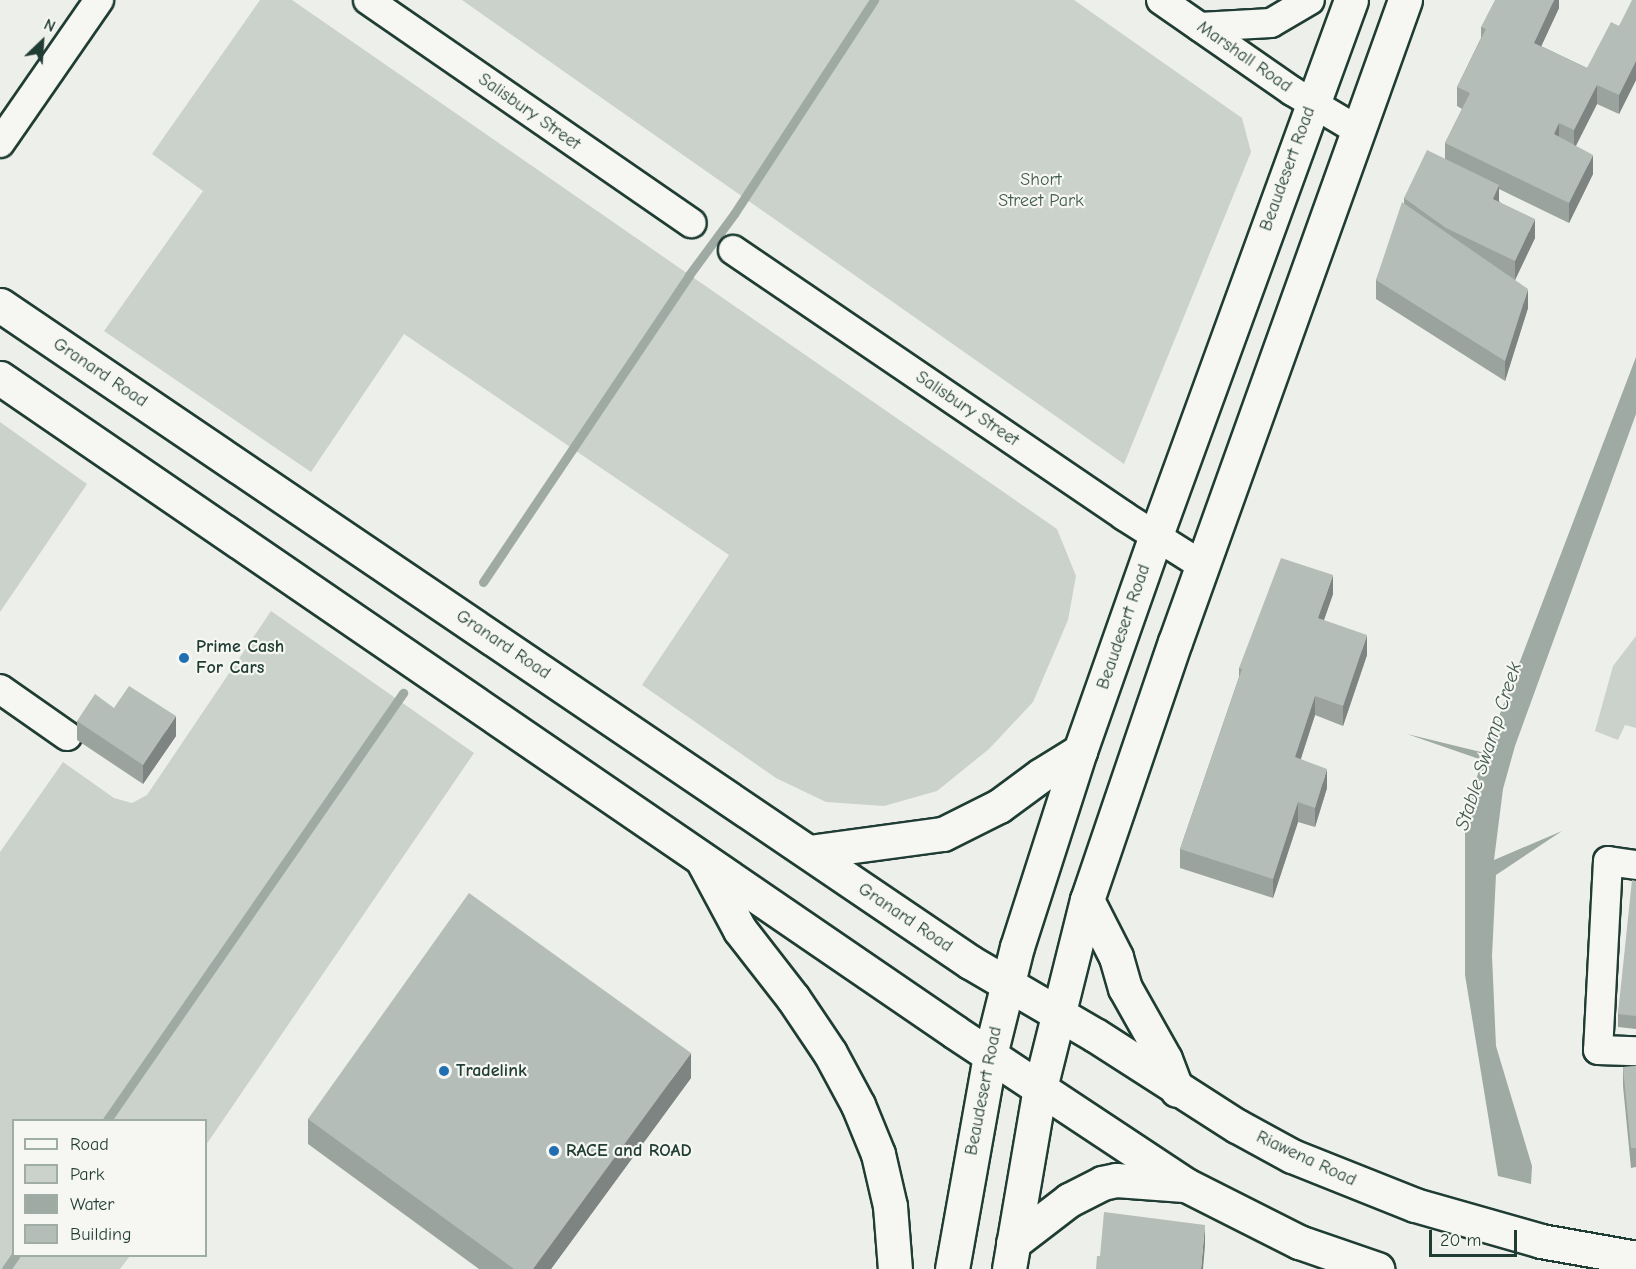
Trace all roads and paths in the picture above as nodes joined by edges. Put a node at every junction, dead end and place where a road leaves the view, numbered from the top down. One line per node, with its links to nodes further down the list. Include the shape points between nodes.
1 (99, 0): 10 (street)
2 (368, 0): 11 (street, Salisbury Street)
3 (1161, 0): 7 (street, Marshall Road)
4 (1310, 0): 7 (street, via 1271,23)
5 (1351, 0): 8 (highway, Beaudesert Road)
6 (1405, 0): 9 (highway)
7 (1200, 27): 8 (street, Marshall Road)
8 (1312, 103): 9 (street, Marshall Road); 15 (highway, Beaudesert Road)
9 (1359, 131): 16 (highway)
10 (0, 143)
11 (691, 223)
12 (733, 250): 15 (street, Salisbury Street)
13 (0, 305): 20 (highway, Granard Road)
14 (0, 378): 21 (highway)
15 (1156, 536): 16 (street, Salisbury Street); 19 (highway, Beaudesert Road)
16 (1203, 566): 23 (highway)
17 (0, 689): 18 (street)
18 (67, 736)
19 (1080, 751): 20 (highway, via 999,806 943,834); 24 (highway, Beaudesert Road)
20 (809, 852): 24 (highway, Granard Road)
21 (702, 859): 27 (highway); 33 (highway, via 740,930 793,998 830,1053 858,1105 881,1164 890,1206)
22 (1636, 865): 26 (street, via 1608,861 1598,1050)
23 (1087, 900): 25 (highway); 29 (highway)
24 (1007, 984): 25 (highway, Riawena Road); 27 (highway, Beaudesert Road)
25 (1058, 1014): 28 (highway); 29 (highway, Riawena Road)
26 (1636, 1051)
27 (990, 1055): 28 (highway); 34 (highway, Beaudesert Road)
28 (1040, 1088): 30 (highway); 31 (highway)
29 (1177, 1090): 32 (highway, Riawena Road, via 1292,1156 1415,1205 1541,1241)
30 (1186, 1185): 31 (highway, via 1116,1180 1102,1183 1069,1200); 35 (highway, via 1299,1242)
31 (1011, 1256)
32 (1636, 1258)
33 (895, 1269)
34 (952, 1269)
35 (1377, 1269)

